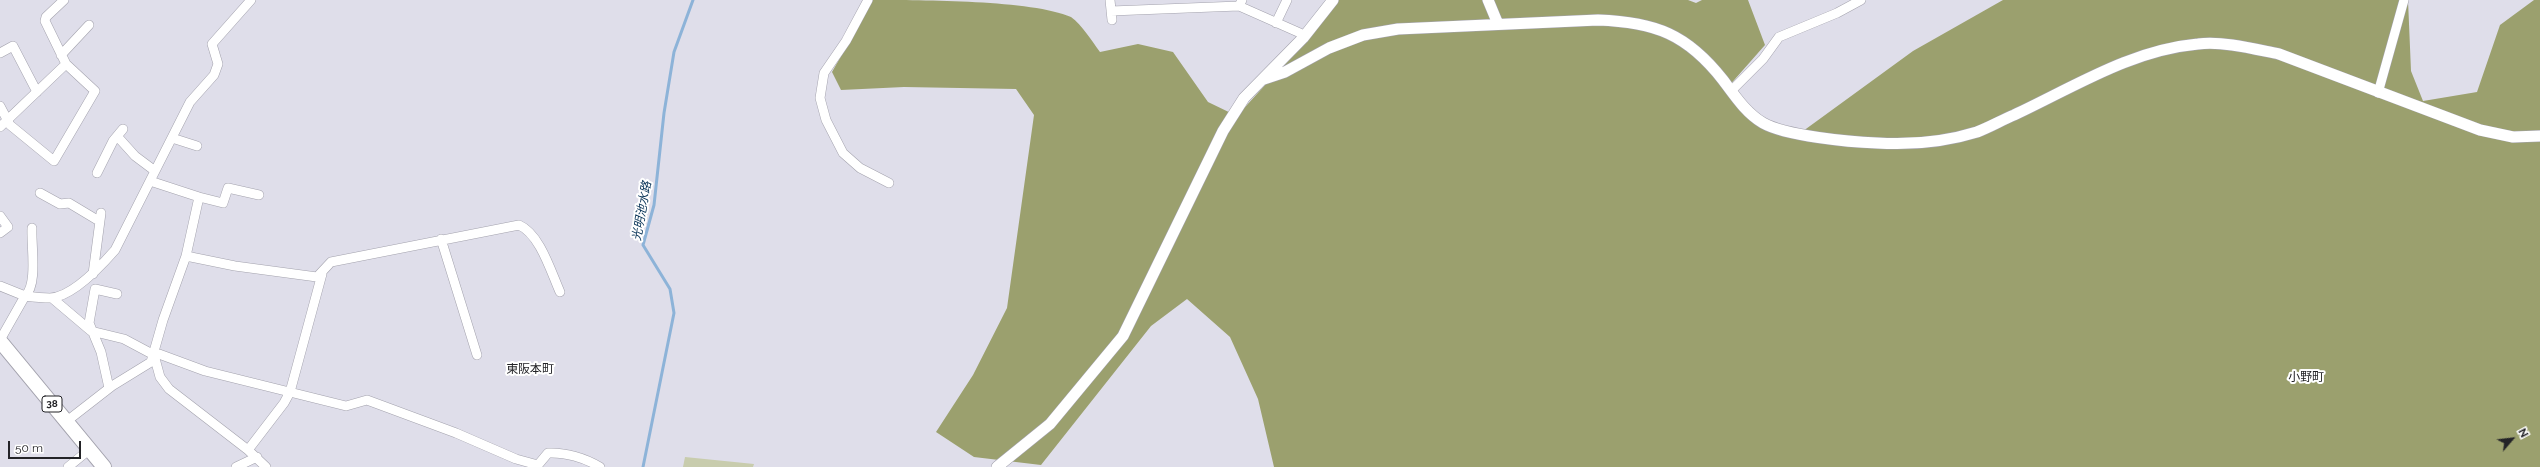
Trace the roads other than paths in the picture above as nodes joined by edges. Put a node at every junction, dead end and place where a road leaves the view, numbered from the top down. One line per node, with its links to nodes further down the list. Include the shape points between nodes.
1 (64, 0): 17 (street, via 46,17 45,22)
2 (251, 0): 28 (street, via 212,44 218,64 214,75 190,102)
3 (868, 0): 33 (street, via 846,41 824,73 820,98 826,120 843,153 860,168)
4 (1110, 0): 11 (street, via 1111,15)
5 (1287, 0): 12 (street)
6 (1333, 0): 15 (street)
7 (1488, 0): 13 (street)
8 (1862, 0): 19 (street, via 1779,36 1762,59)
9 (2404, 0): 21 (street)
10 (1241, 3): 11 (street); 12 (street)
11 (1163, 4)
12 (1276, 23): 15 (street, via 1300,33)
13 (1498, 24): 18 (street, via 1398,29 1363,35 1329,48 1285,72); 19 (street, via 1598,20 1626,21 1653,26 1678,36 1707,60)
14 (89, 26): 17 (street)
15 (1303, 38): 18 (street)
16 (0, 53): 20 (street, via 13,46)
17 (64, 59): 20 (street); 23 (street, via 95,92 54,161)
18 (1264, 80): 64 (street, via 1244,98 1223,131 1123,336 1050,424)
19 (1731, 91): 21 (street, via 1740,104 1764,124 1800,134 1907,144 1954,138 1978,131 2127,59 2200,43 2245,47 2279,54)
20 (37, 92): 23 (street)
21 (2378, 93): 27 (street, via 2480,130 2513,137)
22 (0, 106): 23 (street)
23 (7, 120): 24 (street)
24 (0, 127)
25 (123, 128): 26 (street)
26 (117, 136): 30 (street, via 135,156); 31 (street)
27 (2540, 136)
28 (172, 138): 29 (street); 30 (street)
29 (197, 146)
30 (155, 171): 32 (street)
31 (97, 173)
32 (150, 181): 36 (street); 42 (street, via 115,250)
33 (889, 183)
34 (40, 193): 42 (street, via 59,207 69,203 100,217)
35 (259, 195): 36 (street, via 228,188 223,204)
36 (199, 197): 41 (street)
37 (0, 216): 38 (street, via 8,226)
38 (0, 233)
39 (34, 234): 47 (street, via 31,252 35,272 29,293)
40 (441, 239): 43 (street, via 331,262); 45 (street, via 519,225 526,228 544,253); 52 (street)
41 (186, 256): 43 (street, via 310,277); 51 (street, via 163,320)
42 (93, 274): 48 (street, via 72,289)
43 (322, 274): 54 (street)
44 (0, 286): 47 (street)
45 (560, 292)
46 (117, 294): 49 (street, via 95,289 89,323)
47 (25, 296): 48 (street); 50 (street)
48 (52, 298): 49 (street)
49 (91, 331): 51 (street, via 124,339); 53 (street, via 101,352)
50 (0, 341): 55 (main road, 38)
51 (154, 355): 53 (street, via 151,362); 54 (street, via 159,354 205,371); 57 (street, via 160,377 169,389)
52 (477, 355)
53 (109, 388): 55 (street)
54 (290, 392): 57 (street); 63 (street, via 346,406 367,400 456,433 516,459 538,465 548,453 557,452)
55 (67, 421): 56 (main road, 38)
56 (90, 450): 59 (street); 60 (main road, 38)
57 (248, 450): 58 (street)
58 (257, 457): 61 (street); 62 (street)
59 (68, 467)
60 (104, 467)
61 (236, 467)
62 (266, 467)
63 (600, 467)
64 (997, 467)

